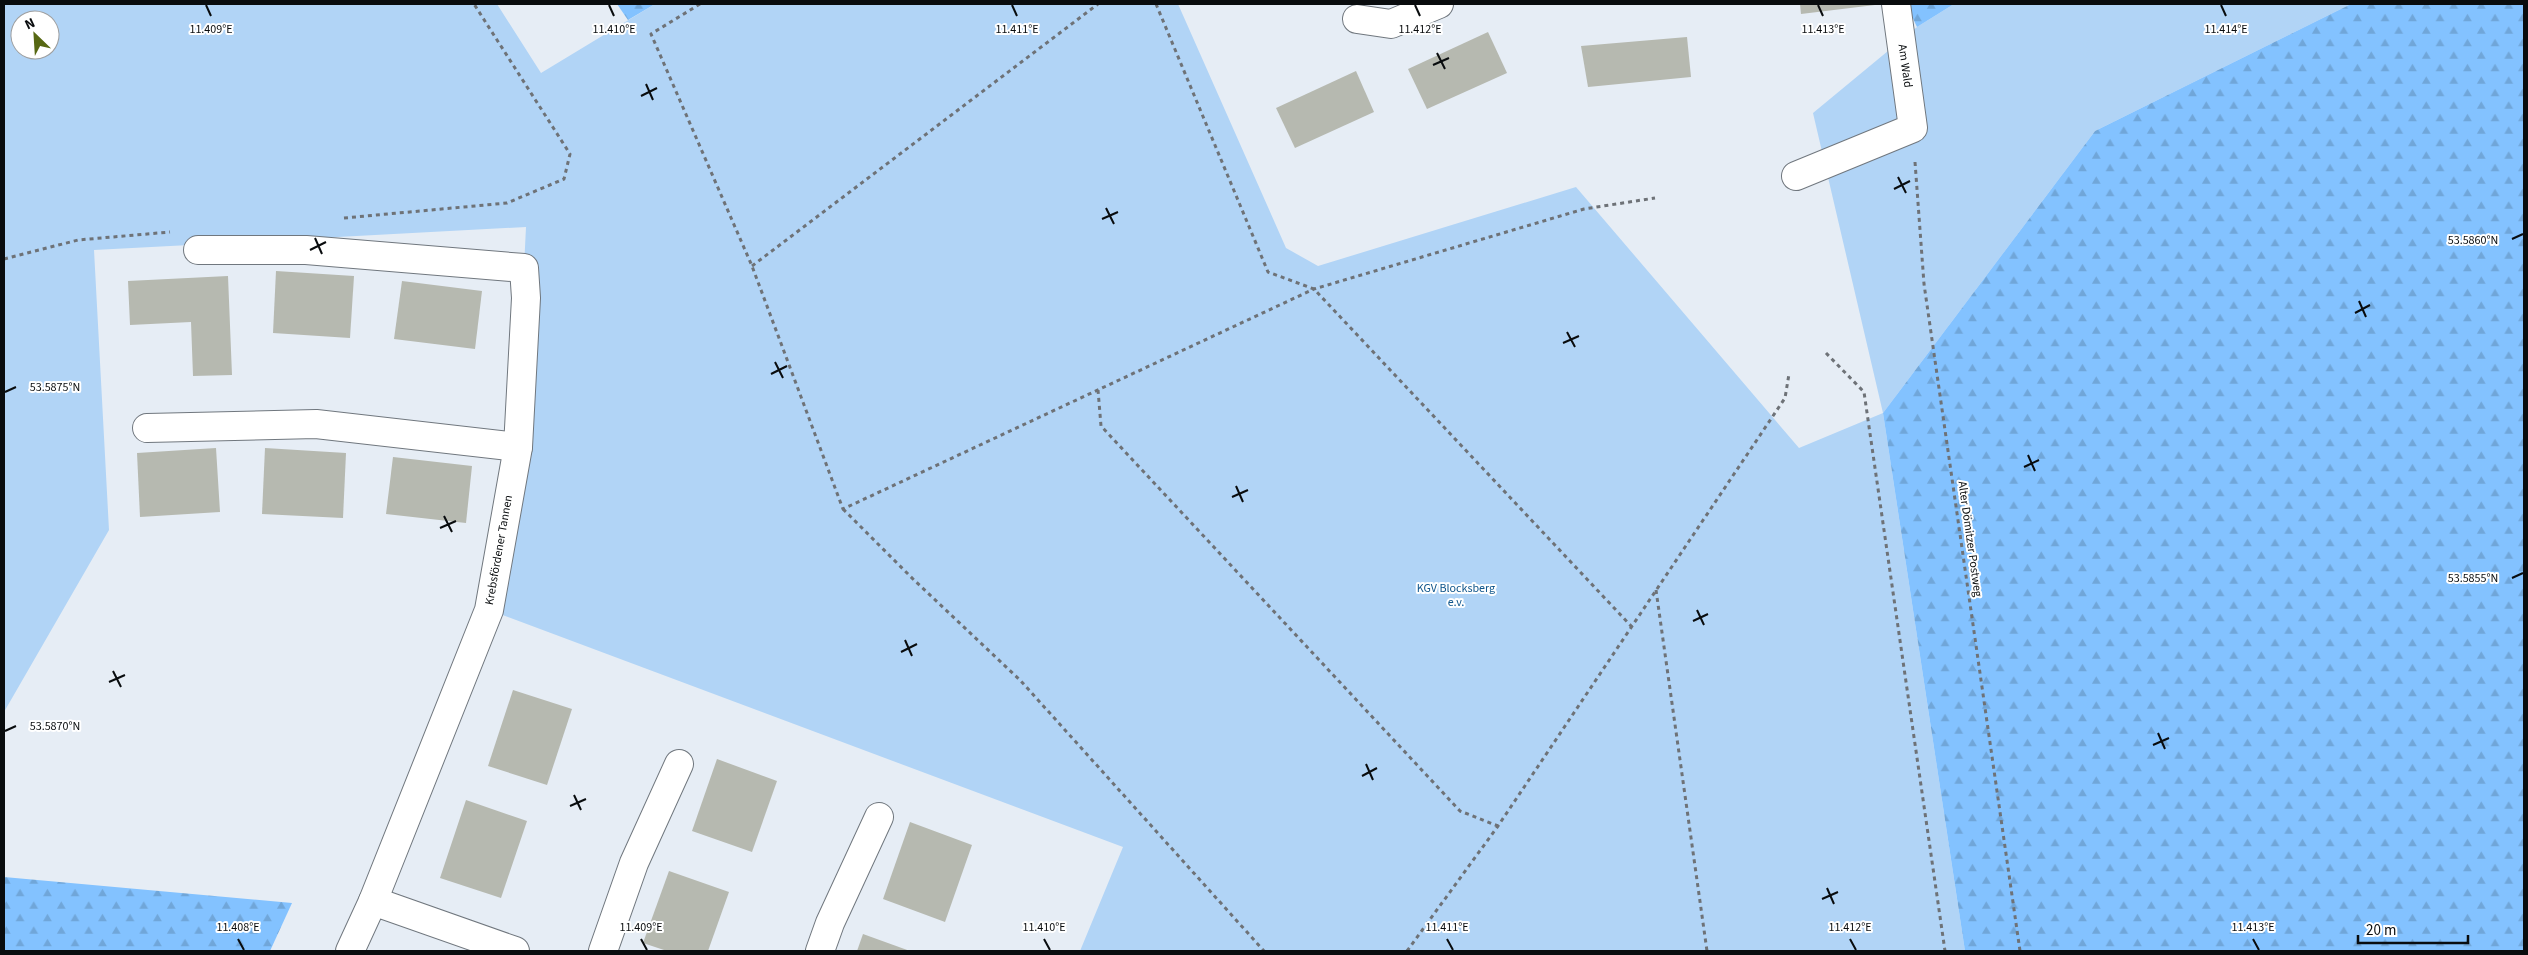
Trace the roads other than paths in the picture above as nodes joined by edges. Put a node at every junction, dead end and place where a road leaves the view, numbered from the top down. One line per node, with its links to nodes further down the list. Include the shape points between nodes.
1 (1439, 4): 3 (street, via 1391,24)
2 (1896, 4): 4 (street, Am Wald, via 1913,128)
3 (1357, 19)
4 (1796, 176)
5 (198, 250): 7 (street, Krebsfördener Tannen, via 306,250 524,268 526,298)
6 (147, 428): 7 (street, via 316,424)
7 (518, 447): 10 (street, Krebsfördener Tannen, via 489,610)
8 (679, 764): 13 (street, via 634,863)
9 (879, 817): 14 (street)
10 (373, 901): 11 (street, Krebsfördener Tannen); 12 (street)
11 (350, 951)
12 (515, 951)
13 (603, 951)
14 (820, 951)

